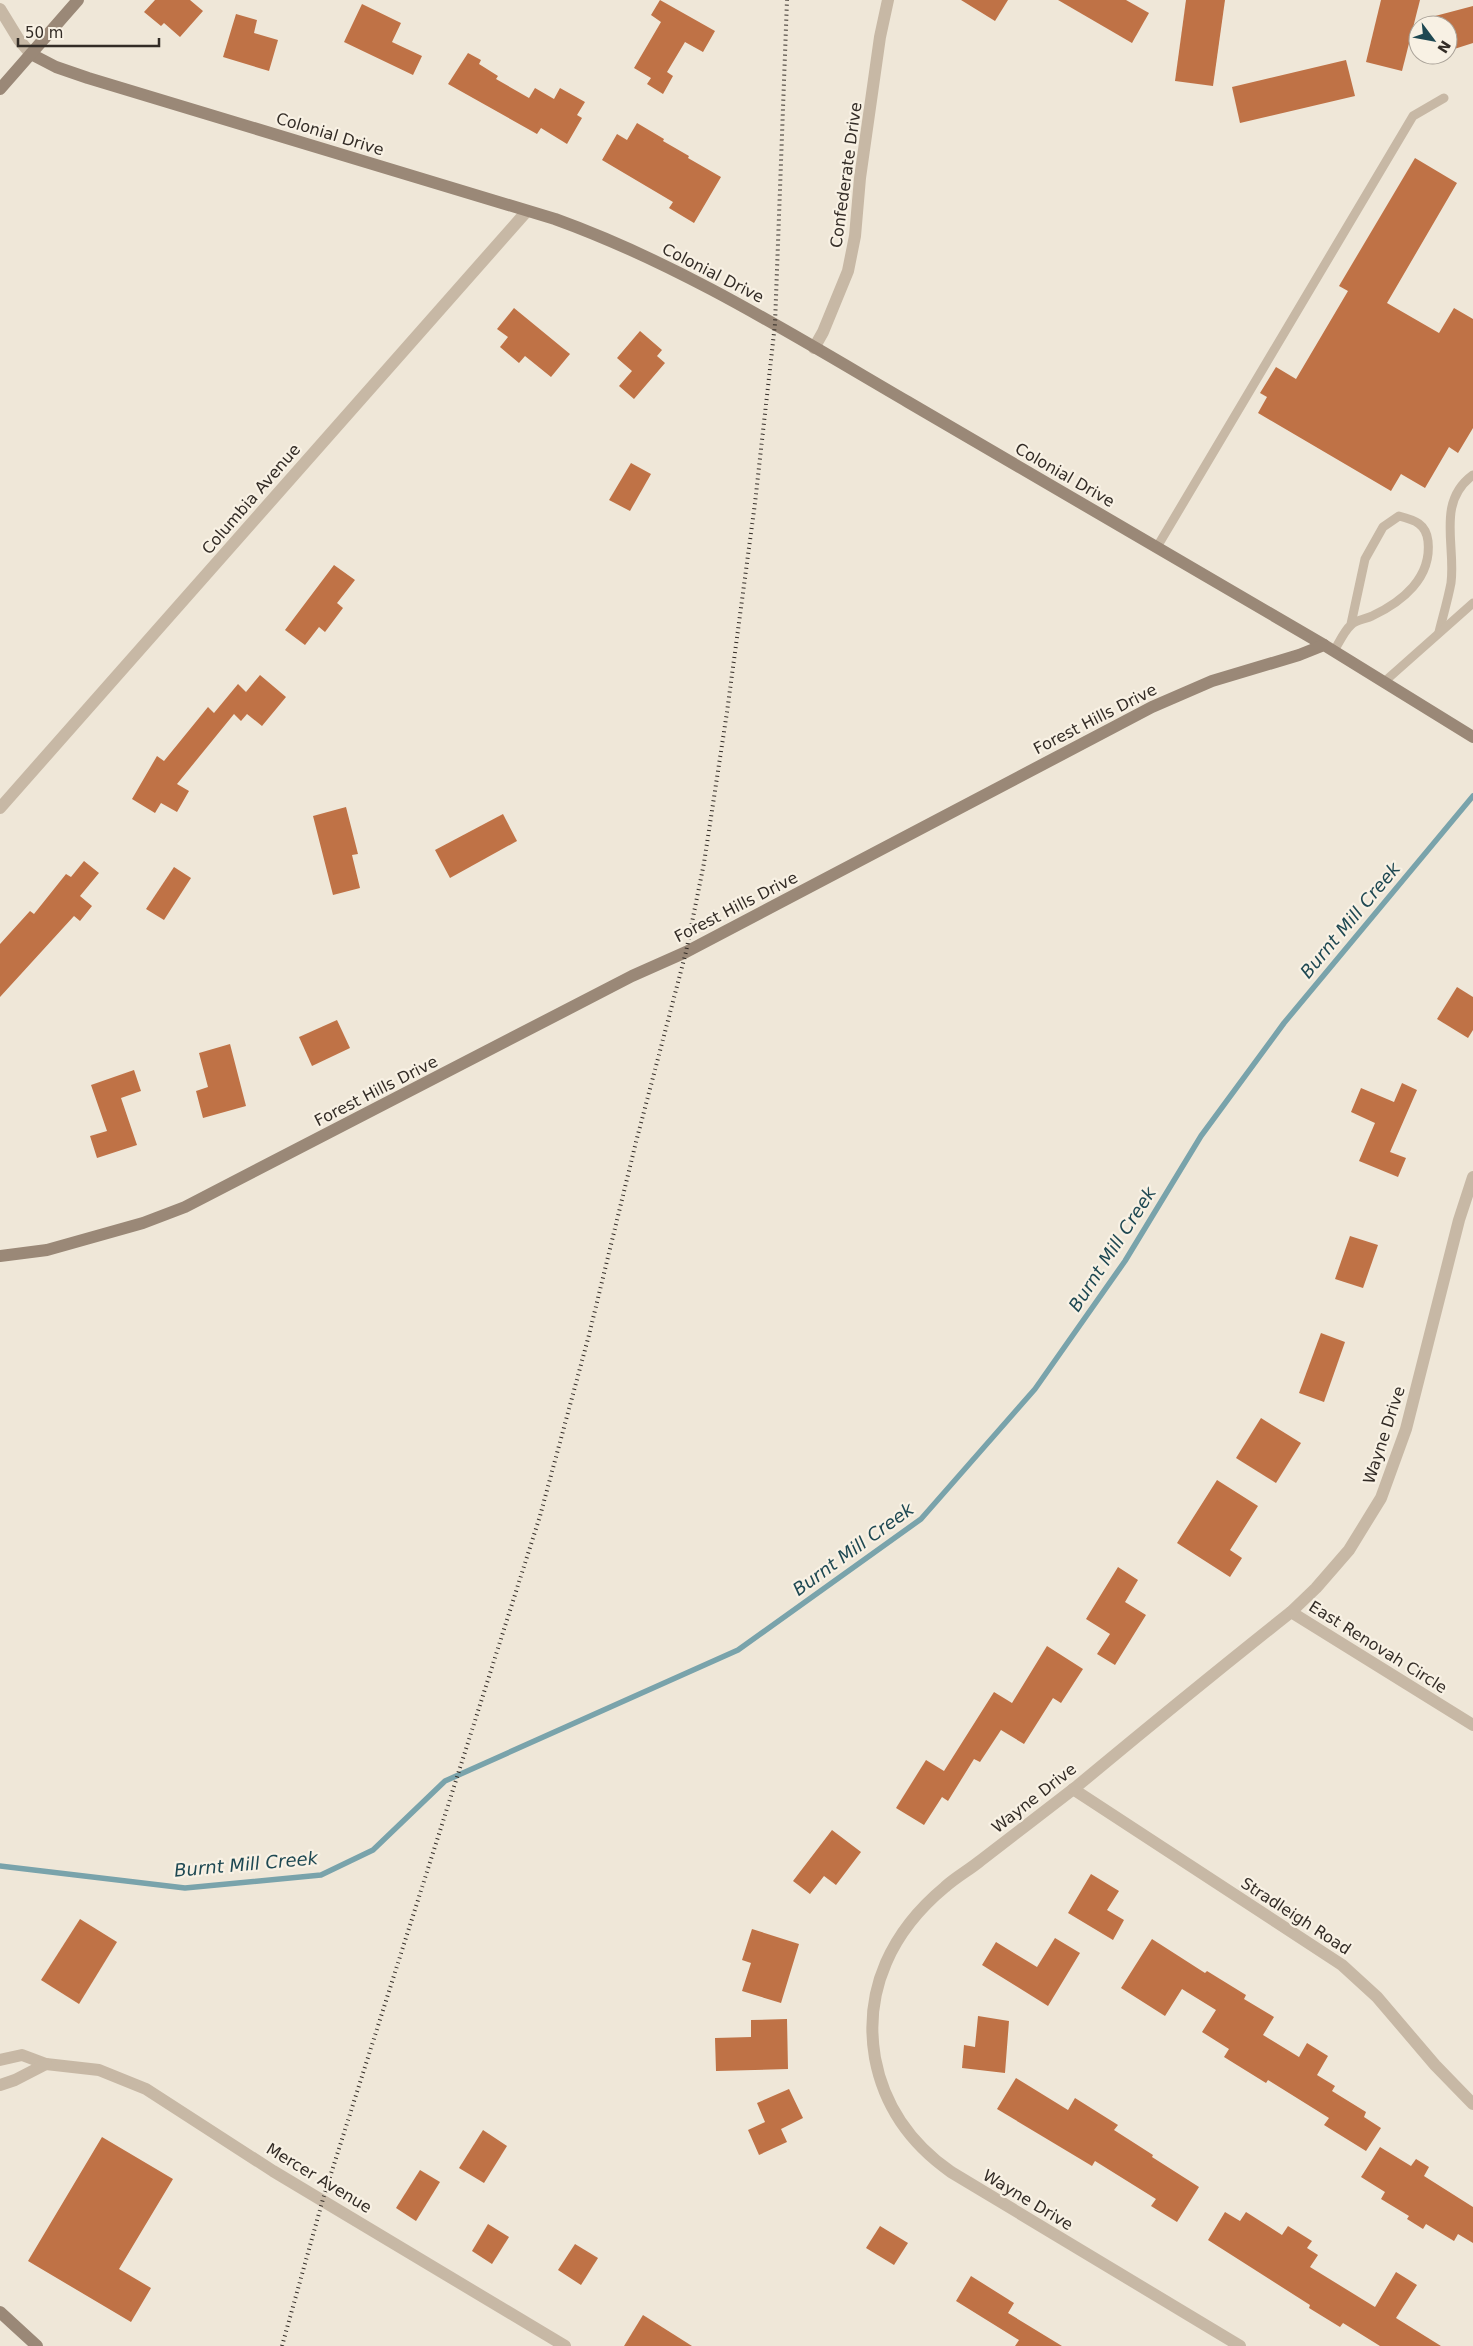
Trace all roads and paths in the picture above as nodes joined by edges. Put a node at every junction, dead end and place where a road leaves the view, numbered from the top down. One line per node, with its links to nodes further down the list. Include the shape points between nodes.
1 (78, 0): 4 (street)
2 (888, 0): 8 (street, Confederate Drive, via 880,37 848,272)
3 (0, 9): 4 (street)
4 (31, 54): 5 (street); 7 (street, Colonial Drive, via 88,78)
5 (0, 89)
6 (1444, 98): 10 (lane, via 1413,116)
7 (527, 211): 8 (street, Colonial Drive, via 595,234 649,258 709,287); 17 (street, Columbia Avenue)
8 (814, 348): 10 (street, Colonial Drive)
9 (1473, 475): 13 (lane, via 1457,491 1451,503 1451,582)
10 (1157, 547): 14 (street, Colonial Drive)
11 (1473, 603): 13 (lane)
12 (1352, 624): 12 (lane, via 1392,607 1411,592 1429,550 1427,531 1416,520 1399,516 1383,527 1365,559); 14 (lane)
13 (1439, 632): 15 (lane)
14 (1329, 648): 15 (street); 19 (street, Forest Hills Drive, via 1212,681 1152,707 686,952 632,976 185,1208 47,1250)
15 (1384, 682): 16 (street)
16 (1473, 737)
17 (0, 808)
18 (1472, 1184): 20 (street, Wayne Drive, via 1456,1229 1406,1429 1381,1498 1349,1550)
19 (0, 1256)
20 (1291, 1612): 21 (street, East Renovah Circle); 22 (street, Wayne Drive)
21 (1473, 1725)
22 (1073, 1789): 26 (street, Stradleigh Road, via 1342,1965 1377,1997); 30 (street, Wayne Drive, via 946,1886 908,1925 880,1977 872,2028 877,2069 894,2113 923,2151 934,2160)
23 (0, 2060): 24 (street, Mercer Avenue, via 22,2055)
24 (46, 2064): 25 (street); 29 (street, Mercer Avenue, via 99,2070 146,2089 273,2171)
25 (0, 2085)
26 (1473, 2104)
27 (0, 2312): 28 (street)
28 (37, 2346)
29 (565, 2346)
30 (1240, 2346)

